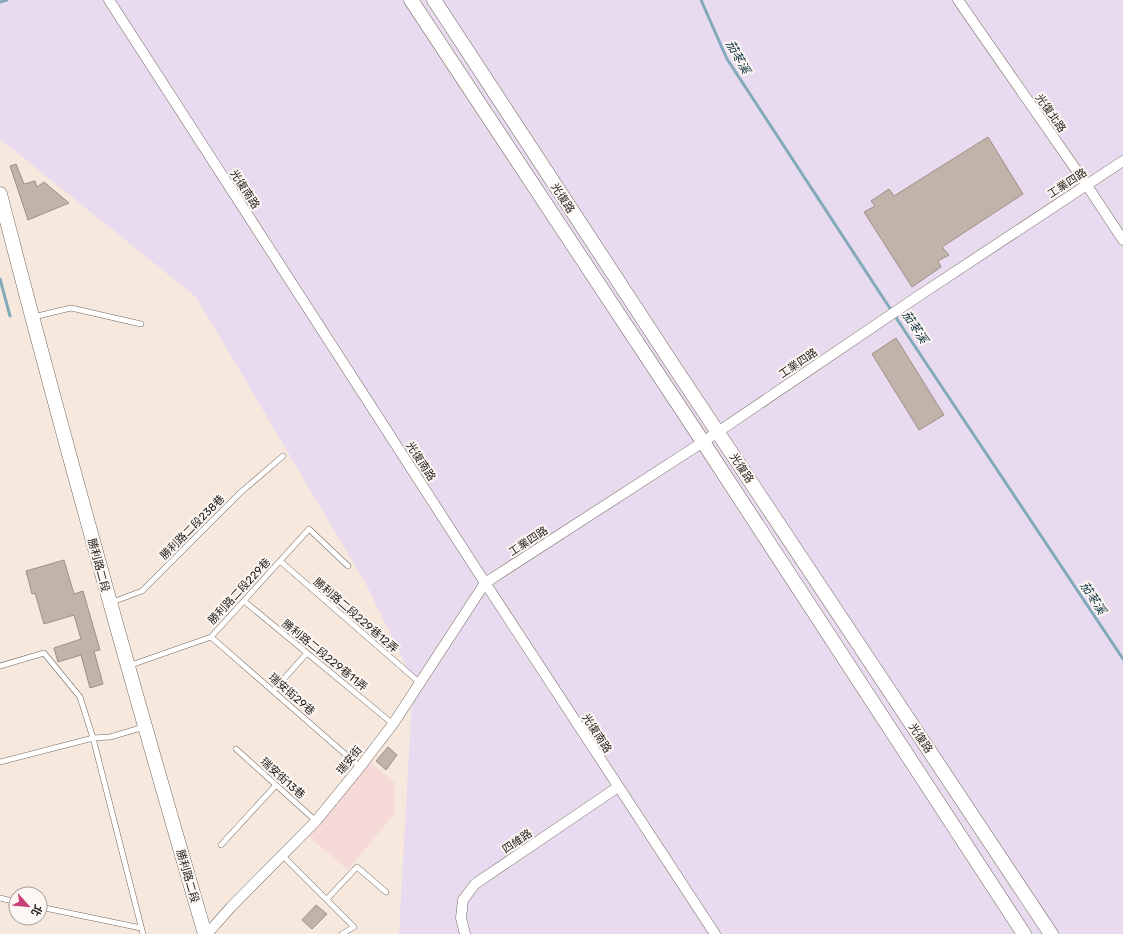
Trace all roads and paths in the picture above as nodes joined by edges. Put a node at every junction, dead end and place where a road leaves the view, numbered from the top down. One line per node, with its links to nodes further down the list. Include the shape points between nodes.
1 (109, 0): 16 (street, 光復南路)
2 (411, 0): 12 (street, 光復路)
3 (434, 0): 11 (street, 光復路)
4 (958, 0): 6 (street, 光復北路)
5 (1123, 161): 6 (street, 工業四路)
6 (1086, 184): 8 (street, 光復北路); 11 (street, 工業四路)
7 (0, 194): 9 (street, 勝利路二段)
8 (1123, 240)
9 (32, 317): 10 (lane, via 71,308); 18 (street, 勝利路二段)
10 (141, 324)
11 (718, 432): 12 (street, 工業四路); 45 (street, 光復路)
12 (703, 442): 16 (street, 工業四路); 44 (street, 光復路)
13 (283, 456): 18 (lane, 勝利路二段238巷, via 240,493 142,591)
14 (280, 561): 15 (lane, 勝利路二段229巷, via 309,528); 17 (lane, 勝利路二段229巷); 23 (lane, 勝利路二段229巷12弄)
15 (348, 566)
16 (485, 583): 23 (street, 瑞安街); 32 (street, 光復南路)
17 (244, 601): 19 (lane, 勝利路二段229巷); 20 (lane, 勝利路二段229巷11弄)
18 (110, 604): 22 (street, 勝利路二段)
19 (211, 637): 22 (lane, 勝利路二段229巷); 24 (lane, 瑞安街29巷)
20 (307, 653): 24 (lane); 25 (lane, 勝利路二段229巷11弄)
21 (0, 666): 27 (lane, via 44,654 80,698)
22 (127, 666): 26 (street, 勝利路二段)
23 (420, 683): 25 (street, 瑞安街)
24 (273, 691): 30 (lane, 瑞安街29巷)
25 (394, 724): 30 (street, 瑞安街)
26 (145, 727): 27 (lane); 40 (street, 勝利路二段)
27 (93, 738): 29 (lane); 39 (lane)
28 (236, 749): 31 (lane, 瑞安街13巷)
29 (0, 762)
30 (360, 767): 33 (street, 瑞安街)
31 (276, 785): 33 (lane, 瑞安街13巷); 34 (lane)
32 (618, 787): 42 (street, 四維路, via 475,884 463,900 461,918); 43 (street, 光復南路)
33 (316, 821): 35 (street, 瑞安街)
34 (221, 845)
35 (282, 854): 37 (lane); 40 (street, 瑞安街)
36 (386, 892): 37 (lane, via 358,867)
37 (327, 899): 41 (lane, via 354,927)
38 (48, 909): 39 (lane)
39 (142, 931)
40 (206, 934)
41 (342, 934)
42 (465, 934)
43 (715, 934)
44 (1024, 934)
45 (1051, 934)

